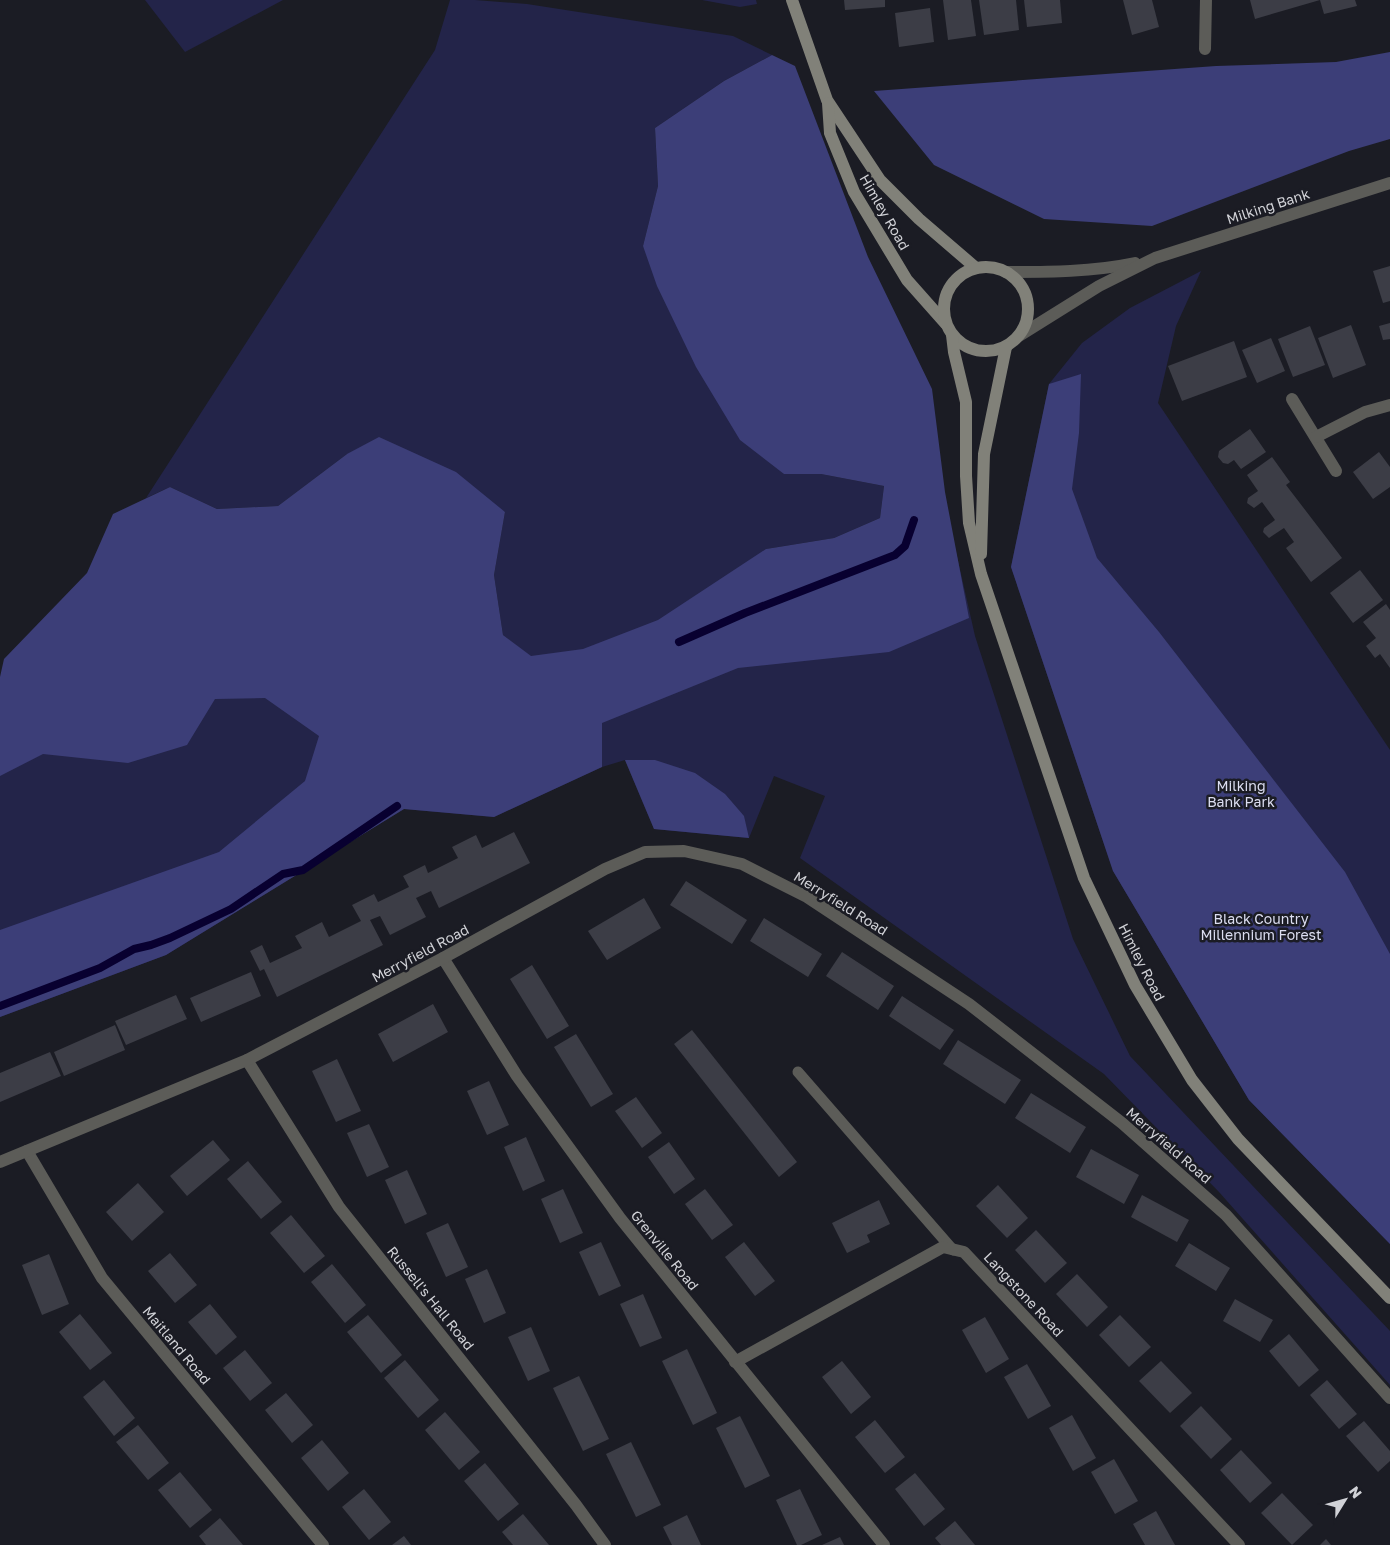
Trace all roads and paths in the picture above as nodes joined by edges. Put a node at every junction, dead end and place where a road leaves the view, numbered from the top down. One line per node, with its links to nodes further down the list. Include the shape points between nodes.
1 (792, 0): 4 (main road, Himley Road)
2 (1206, 0): 3 (street)
3 (1205, 49)
4 (827, 100): 7 (main road, Himley Road, via 880,180); 9 (main road, Himley Road, via 830,133 854,192 908,280)
5 (1390, 183): 6 (street, Milking Bank)
6 (1155, 258): 8 (street, Milking Bank, via 1114,267); 11 (street, Milking Bank, via 1099,286)
7 (976, 268): 8 (main road, via 990,267); 9 (main road, via 964,273 946,294 943,309)
8 (1006, 272): 11 (main road, via 1018,281 1027,299 1026,323)
9 (946, 324): 10 (main road)
10 (952, 335): 12 (main road, via 975,350 989,352); 17 (main road, Himley Road, via 966,402 969,523)
11 (1019, 336): 12 (main road)
12 (1006, 347): 17 (main road, Himley Road, via 984,454)
13 (1292, 398): 15 (street)
14 (1390, 405): 15 (street, via 1365,412)
15 (1316, 437): 16 (street)
16 (1336, 471)
17 (981, 574): 24 (main road, Himley Road, via 1084,878 1135,985 1192,1080 1238,1139)
18 (443, 958): 19 (street, Merryfield Road); 25 (street, Grenville Road, via 523,1084 620,1218); 26 (street, Merryfield Road, via 605,869 645,852 684,850 742,864 807,896 969,1004 1122,1123 1226,1215)
19 (247, 1060): 21 (street, Merryfield Road); 28 (street, Russell's Hall Road, via 339,1207)
20 (798, 1072): 23 (lane)
21 (28, 1151): 22 (street, Merryfield Road); 27 (street, Maitland Road, via 102,1278)
22 (0, 1162)
23 (953, 1250): 25 (street, via 943,1247); 30 (street, Langstone Road, via 964,1252)
24 (1390, 1298)
25 (735, 1362): 29 (street, Grenville Road)
26 (1390, 1398)
27 (323, 1545)
28 (605, 1545)
29 (884, 1545)
30 (1239, 1545)

